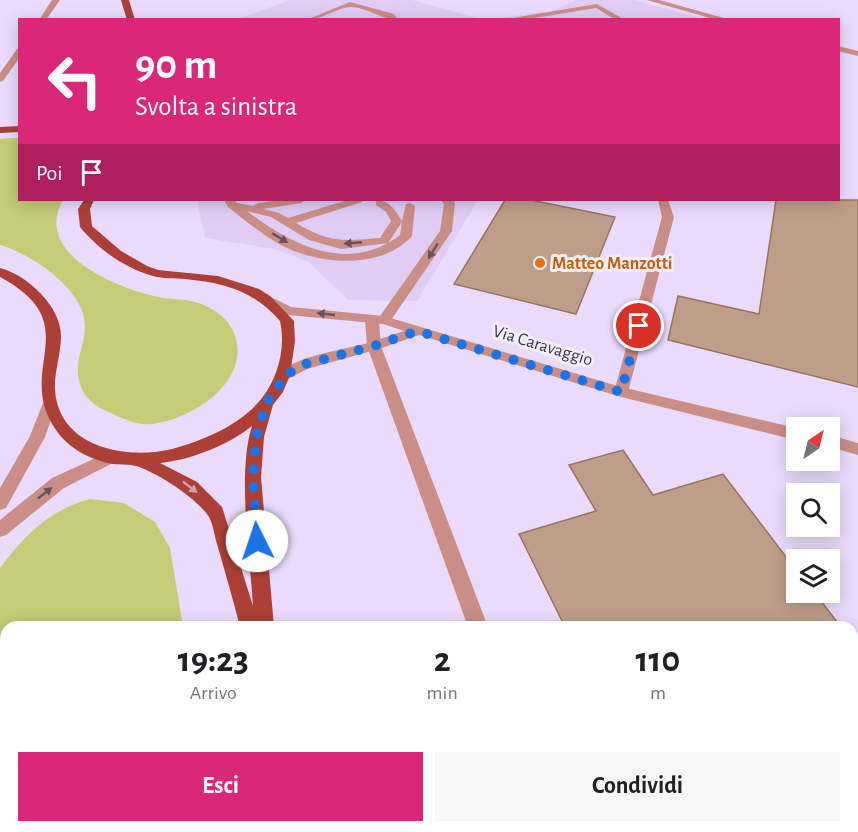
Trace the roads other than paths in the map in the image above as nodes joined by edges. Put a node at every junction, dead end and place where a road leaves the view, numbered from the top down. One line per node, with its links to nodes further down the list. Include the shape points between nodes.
1 (56, 0): 4 (street)
2 (125, 0): 5 (main road)
3 (651, 0): 10 (street)
4 (43, 18)
5 (130, 18)
6 (314, 18): 7 (street, via 350,4)
7 (393, 18)
8 (517, 18): 9 (street, via 597,6)
9 (618, 18)
10 (720, 18)
11 (840, 49): 13 (street)
12 (18, 54): 14 (street)
13 (858, 54)
14 (0, 79)
15 (88, 201): 24 (main road)
16 (94, 201): 24 (street)
17 (233, 201): 18 (street, via 258,206); 23 (street, one-way to 23, via 277,236 302,250 334,255 384,251 406,236); 25 (street, via 275,214)
18 (294, 201)
19 (355, 201): 25 (street)
20 (448, 201): 28 (street, one-way to 28, via 446,231 430,257)
21 (663, 201): 32 (street, via 668,217)
22 (380, 203): 25 (street, one-way to 25, via 397,221 384,241 340,244 313,238)
23 (410, 206)
24 (84, 214): 27 (main road, Via Caravaggio, via 86,227 125,260 154,273 226,280 254,290)
25 (286, 222)
26 (0, 272): 34 (main road, Via Caravaggio, via 35,298 54,327 47,382)
27 (268, 300): 28 (street, Via Caravaggio, one-way to 27, via 288,311); 31 (main road, Via Caravaggio, via 286,320 289,341)
28 (378, 320): 29 (street, Via Caravaggio); 30 (street)
29 (417, 331): 30 (street, Via Caravaggio); 32 (street, Via Caravaggio)
30 (374, 346): 31 (street, Via Caravaggio, via 302,365); 44 (street)
31 (283, 377): 33 (main road, Via Caravaggio)
32 (621, 392): 35 (street, Via Caravaggio)
33 (267, 402): 39 (main road, Via Caravaggio, via 248,421 213,441 174,455); 43 (main road, Via Caravaggio, via 256,437 253,477)
34 (50, 403): 38 (main road, Via Caravaggio, via 66,434 89,450); 40 (street, via 37,437)
35 (786, 432)
36 (840, 444): 37 (street)
37 (858, 449)
38 (111, 457): 39 (main road, Via Caravaggio); 41 (street, one-way to 38, via 58,483)
39 (139, 460): 42 (main road, Via Caravaggio, one-way to 42, via 191,487 216,512)
40 (0, 503)
41 (0, 530)
42 (248, 621)
43 (264, 621)
44 (476, 621)

